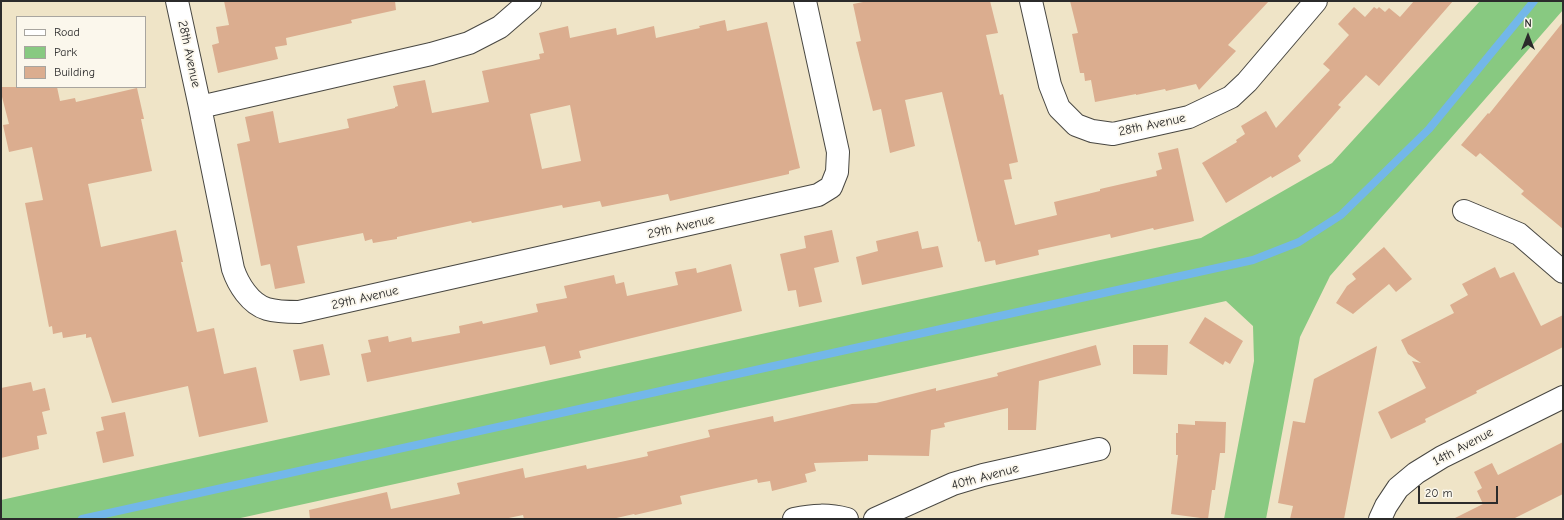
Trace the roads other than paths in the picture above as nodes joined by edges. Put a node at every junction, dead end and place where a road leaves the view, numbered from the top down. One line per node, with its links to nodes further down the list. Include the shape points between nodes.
1 (177, 1): 6 (street, 28th Avenue)
2 (530, 1): 6 (street, via 500,26 469,43)
3 (805, 1): 6 (street, 29th Avenue, via 838,152 837,172 831,187 818,195 299,312 266,309 247,294 237,280)
4 (1031, 1): 5 (street, 28th Avenue, via 1050,85 1059,108 1076,125 1092,131 1113,134 1189,117 1231,97 1247,82)
5 (1316, 1)
6 (200, 107)
7 (1464, 211): 8 (street, via 1519,234)
8 (1563, 272)
9 (1563, 396): 14 (street, 14th Avenue, via 1442,457 1416,473 1398,488)
10 (1099, 449): 13 (street, 40th Avenue, via 954,484)
11 (794, 519): 12 (street, via 814,515)
12 (847, 519)
13 (875, 519)
14 (1380, 519)

